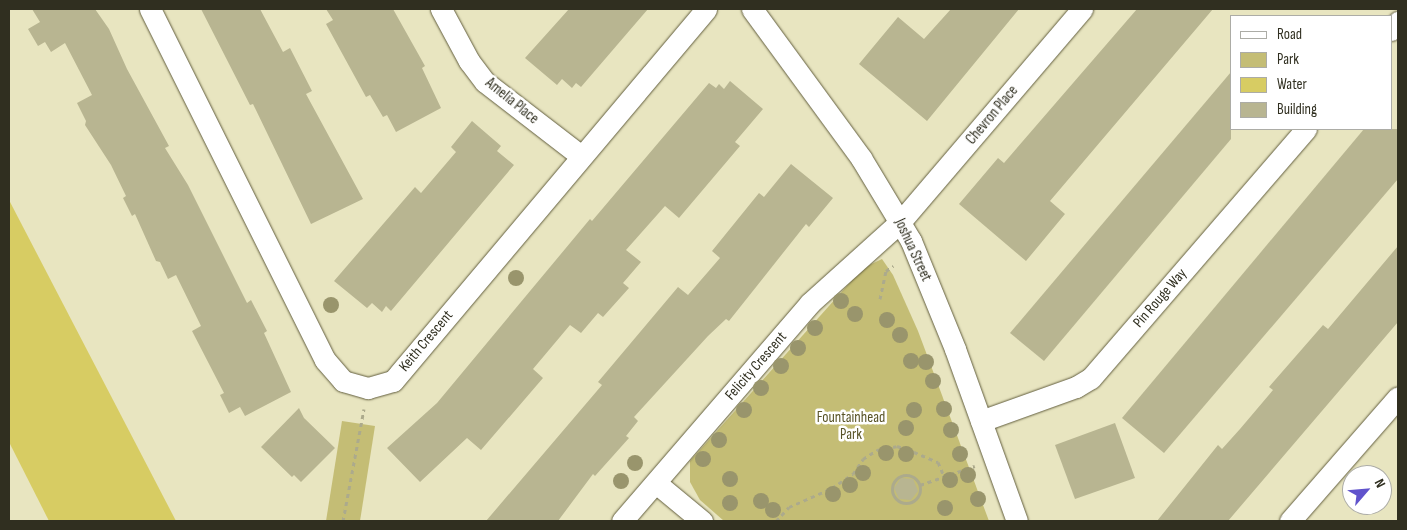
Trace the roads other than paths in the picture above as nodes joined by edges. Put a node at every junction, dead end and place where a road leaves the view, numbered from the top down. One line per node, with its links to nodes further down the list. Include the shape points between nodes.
1 (150, 9): 7 (street, Keith Crescent, via 325,360 343,381 368,388 393,381)
2 (441, 9): 7 (street, Amelia Place, via 469,61 485,82)
3 (706, 9): 7 (street, Keith Crescent)
4 (752, 9): 8 (street, Joshua Street, via 861,158)
5 (1082, 9): 8 (street, Chevron Place)
6 (1305, 130): 10 (street, Pin Rouge Way, via 1091,378 1076,388)
7 (581, 156)
8 (901, 222): 10 (street, Joshua Street, via 927,278); 11 (street, Felicity Crescent, via 810,303)
9 (1398, 397): 15 (street)
10 (981, 421): 14 (street, Joshua Street)
11 (656, 483): 12 (street, Felicity Crescent); 13 (street)
12 (622, 521)
13 (702, 521)
14 (1017, 521)
15 (1290, 521)

